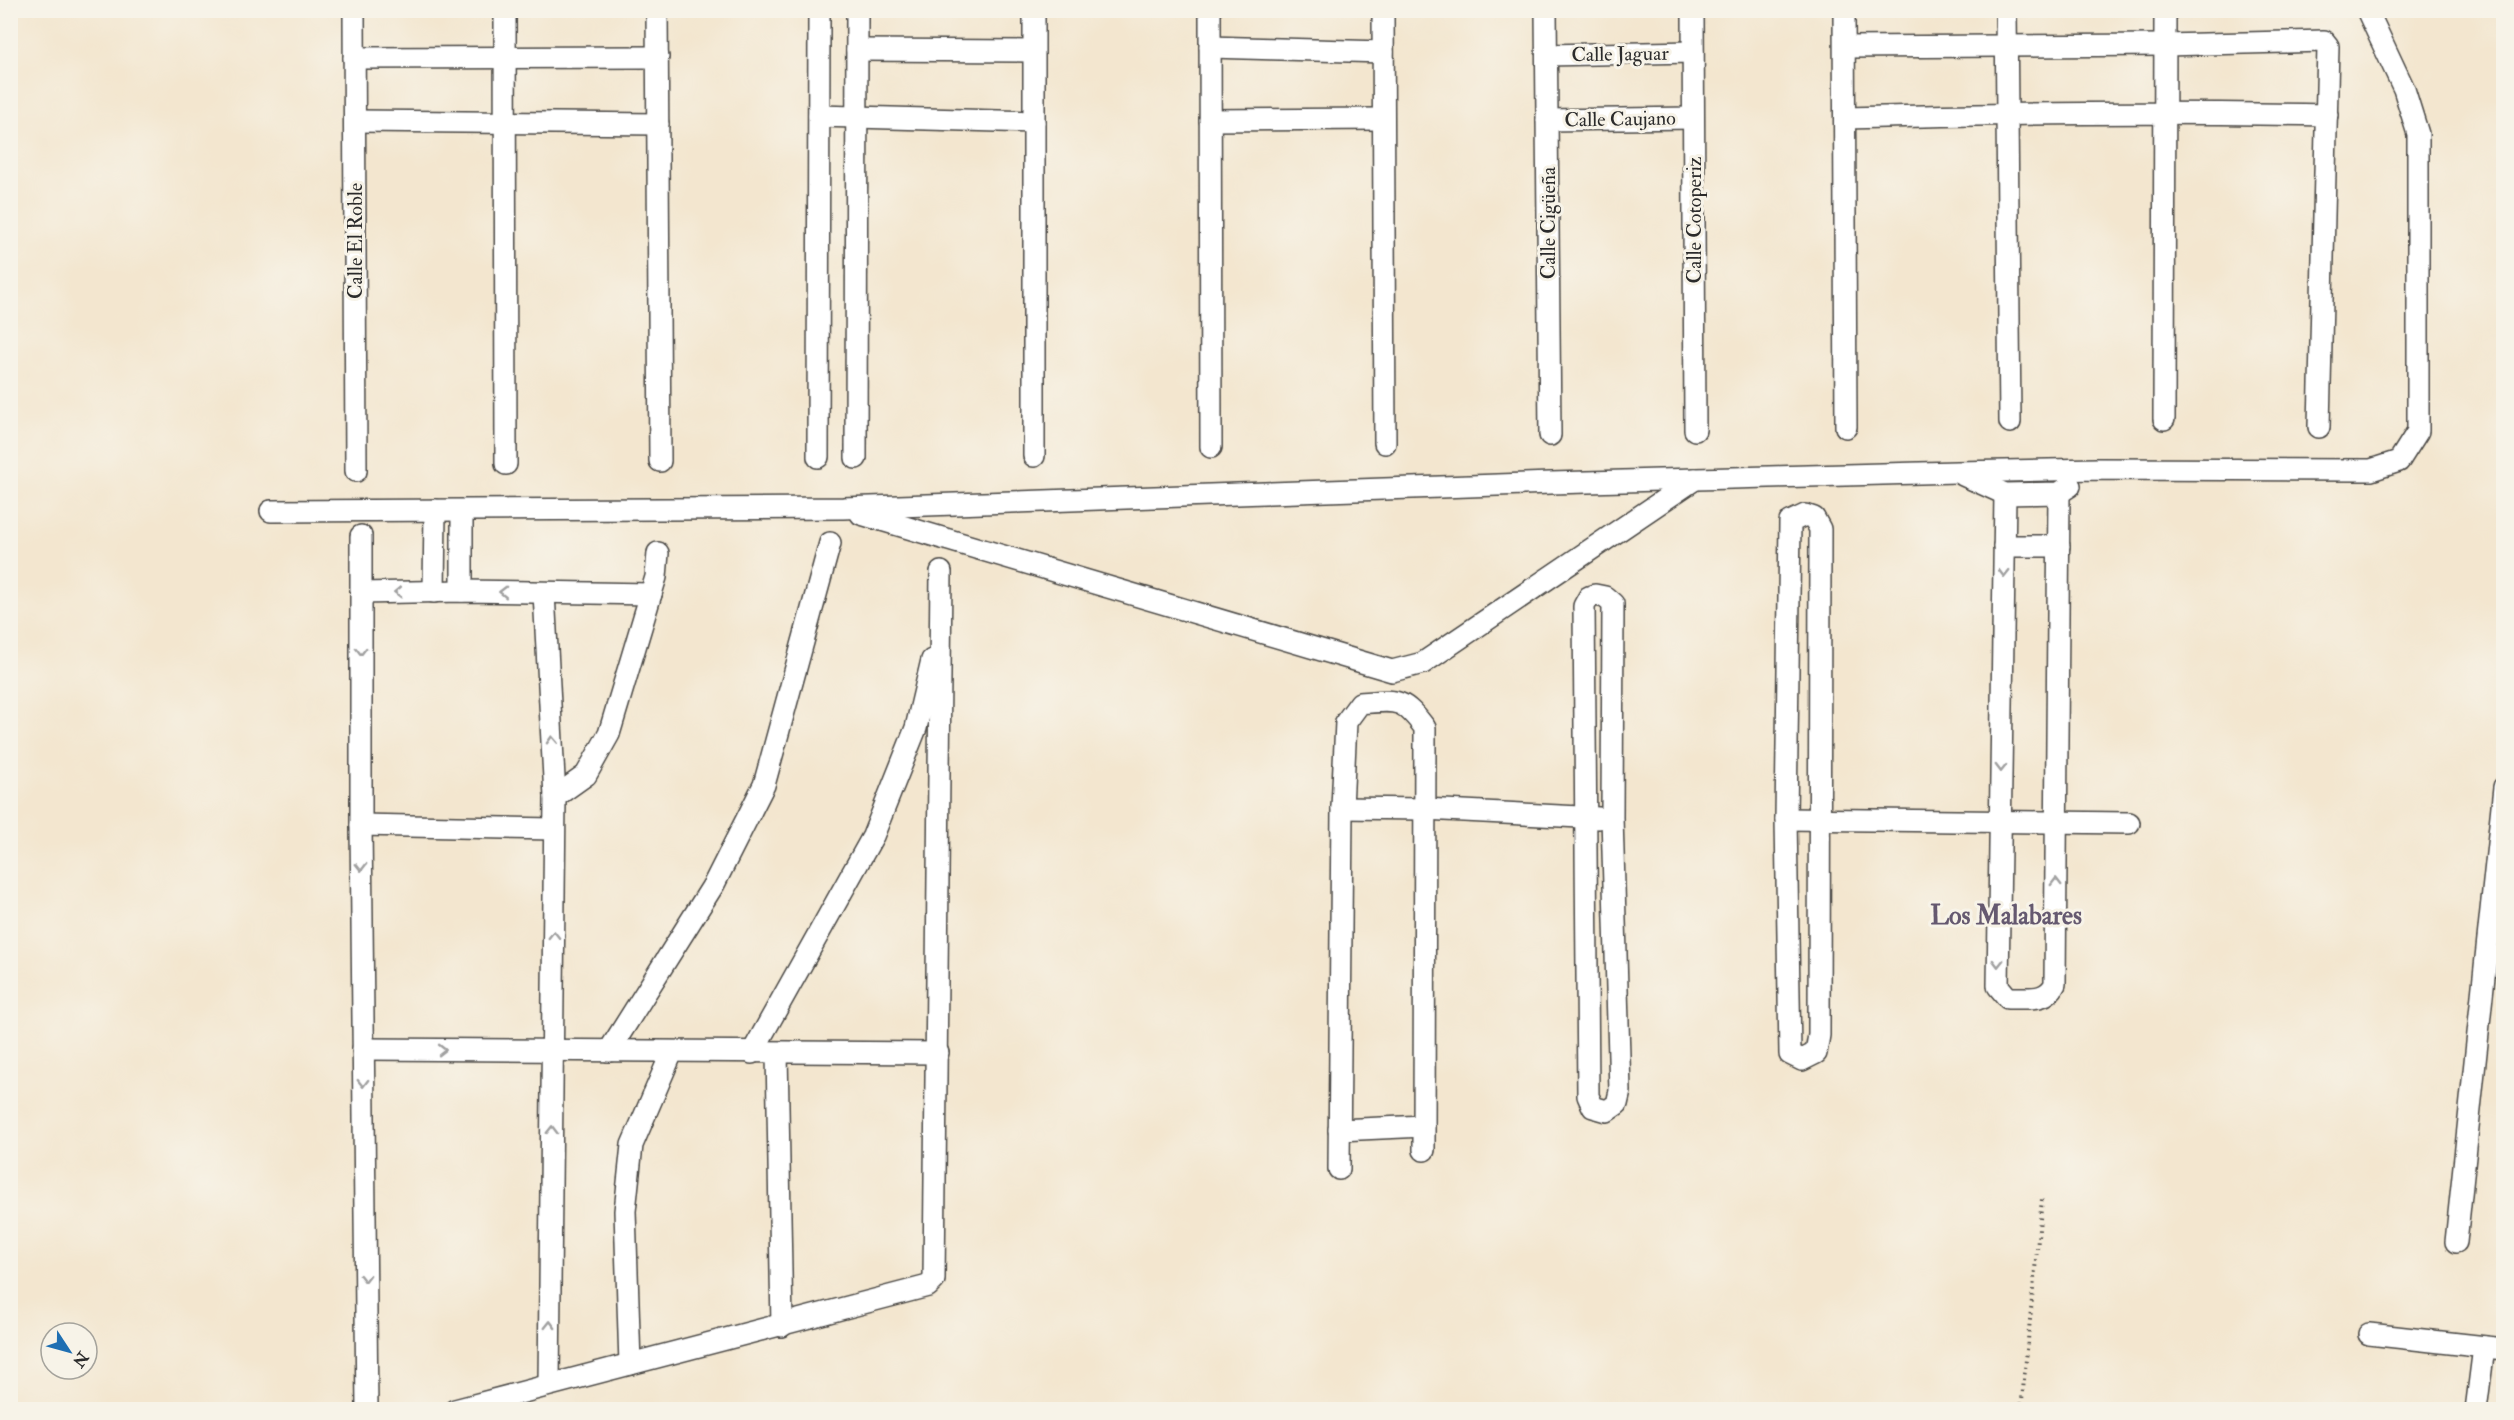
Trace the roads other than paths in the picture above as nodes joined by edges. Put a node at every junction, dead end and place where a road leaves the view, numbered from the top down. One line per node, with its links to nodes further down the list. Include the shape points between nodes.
1 (354, 10): 25 (street, Calle El Roble)
2 (505, 10): 26 (street)
3 (657, 10): 24 (street)
4 (819, 10): 30 (street)
5 (857, 10): 19 (street)
6 (1034, 10): 20 (street)
7 (1210, 10): 16 (street)
8 (1383, 10): 21 (street)
9 (1546, 10): 23 (street, Calle Cigüeña)
10 (1693, 10): 22 (street, Calle Cotoperiz)
11 (1844, 10): 17 (street)
12 (2006, 10): 18 (street)
13 (2165, 10): 15 (street)
14 (2367, 10): 54 (street, via 2404,89 2418,134 2418,431 2399,460 2370,470)
15 (2165, 45): 18 (street); 27 (street); 29 (street, via 2324,41 2328,46)
16 (1210, 47): 21 (street); 35 (street)
17 (1845, 47): 18 (street); 33 (street)
18 (2007, 47): 28 (street)
19 (857, 50): 20 (street); 31 (street)
20 (1033, 51): 39 (street)
21 (1383, 52): 34 (street)
22 (1693, 52): 23 (street, Calle Jaguar); 32 (street, Calle Cotoperiz)
23 (1547, 55): 36 (street, Calle Cigüeña)
24 (658, 57): 26 (street); 40 (street)
25 (354, 58): 26 (street); 37 (street, Calle El Roble)
26 (505, 58): 38 (street)
27 (2163, 112): 28 (street); 29 (street); 41 (street)
28 (2008, 113): 33 (street); 42 (street)
29 (2327, 115): 44 (street)
30 (819, 116): 31 (street); 50 (street)
31 (857, 117): 39 (street); 51 (street)
32 (1693, 118): 36 (street, Calle Caujano); 45 (street, Calle Cotoperiz)
33 (1846, 118): 43 (street)
34 (1383, 119): 35 (street); 47 (street)
35 (1210, 120): 48 (street)
36 (1547, 120): 46 (street, Calle Cigüeña)
37 (355, 121): 38 (street); 55 (street, Calle El Roble)
38 (506, 122): 40 (street); 53 (street)
39 (1034, 122): 49 (street)
40 (658, 124): 52 (street)
41 (2164, 419)
42 (2010, 422)
43 (1846, 427)
44 (2319, 427)
45 (1695, 430)
46 (1550, 435)
47 (1384, 443)
48 (1211, 447)
49 (1034, 456)
50 (818, 457)
51 (856, 458)
52 (660, 461)
53 (507, 464)
54 (2097, 469): 56 (street); 58 (street)
55 (356, 471)
56 (1957, 472): 57 (street); 59 (street)
57 (1696, 479): 60 (street); 76 (street, via 1423,663)
58 (2059, 493): 59 (street); 67 (street)
59 (2005, 494): 66 (street)
60 (843, 508): 63 (street); 76 (street)
61 (435, 510): 62 (street); 63 (street); 71 (street)
62 (271, 511)
63 (462, 511): 70 (street)
64 (362, 536): 72 (street)
65 (830, 543): 94 (street, via 764,785 714,884)
66 (2004, 546): 67 (street); 86 (street, one-way to 86)
67 (2059, 546): 87 (street)
68 (658, 553): 74 (street)
69 (941, 572): 75 (street)
70 (462, 591): 71 (street); 73 (street, one-way to 70)
71 (434, 592): 72 (street, one-way to 72)
72 (361, 593): 89 (street, one-way to 89)
73 (544, 593): 74 (street); 79 (street, one-way to 73)
74 (651, 594): 79 (street, via 609,734 586,775)
75 (941, 622): 96 (street, via 916,728 873,836); 98 (street)
76 (1392, 671): 77 (street)
77 (1389, 701): 80 (street, via 1360,703 1346,722); 81 (street, via 1410,708 1425,728)
78 (2504, 787): 91 (street)
79 (555, 797): 90 (street)
80 (1342, 808): 81 (street); 100 (street)
81 (1424, 809): 82 (street); 99 (street)
82 (1585, 818): 83 (street); 83 (street, via 1584,606 1595,595 1612,604); 83 (street, via 1588,1096 1593,1107 1607,1111 1617,1104 1620,1091)
83 (1612, 818)
84 (1786, 819): 85 (street); 85 (street, via 1790,1054 1802,1060 1816,1053 1819,1035); 85 (street, via 1790,522 1805,515 1814,518 1820,529)
85 (1820, 820): 86 (street)
86 (2000, 822): 87 (street); 87 (street, one-way to 87, via 1998,986 2007,998 2044,997 2055,984)
87 (2056, 822): 88 (street)
88 (2129, 823)
89 (361, 825): 90 (street); 92 (street, one-way to 92)
90 (555, 829): 93 (street, one-way to 90)
91 (2501, 829): 103 (street)
92 (363, 1049): 93 (street, one-way to 93); 109 (street, one-way to 109)
93 (553, 1051): 94 (street); 108 (street, one-way to 93)
94 (609, 1051): 95 (street)
95 (672, 1052): 96 (street); 107 (street, via 632,1145 624,1211)
96 (752, 1053): 97 (street)
97 (777, 1053): 98 (street); 104 (street)
98 (938, 1053): 104 (street, via 934,1280 928,1286)
99 (1424, 1126): 100 (street); 101 (street)
100 (1339, 1130): 102 (street)
101 (1424, 1150)
102 (1339, 1169)
103 (2456, 1242)
104 (782, 1326): 107 (street)
105 (2369, 1334): 106 (street)
106 (2494, 1348): 111 (street)
107 (630, 1364): 108 (street)
108 (549, 1384): 110 (street)
109 (367, 1410)
110 (455, 1410)
111 (2476, 1410)

